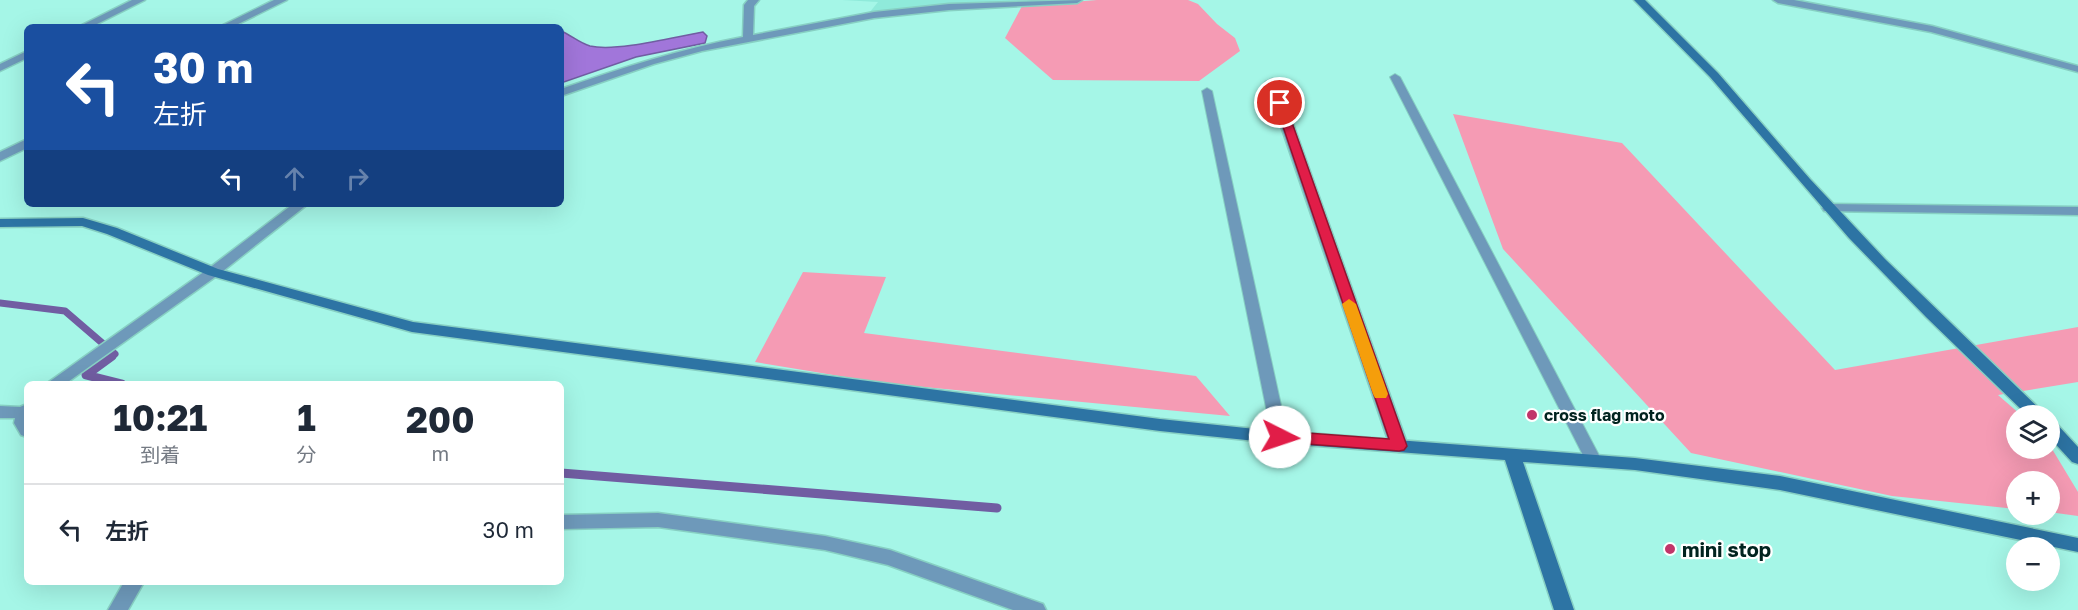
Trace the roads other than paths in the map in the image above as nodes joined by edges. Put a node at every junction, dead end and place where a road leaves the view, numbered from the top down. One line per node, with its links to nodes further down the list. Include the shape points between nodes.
1 (140, 0): 7 (street)
2 (282, 0): 8 (street)
3 (754, 0): 9 (street, via 749,5)
4 (1077, 0): 9 (street, via 874,15)
5 (1639, 0): 20 (street, via 1703,64)
6 (1778, 0): 12 (street, via 1932,28)
7 (89, 24)
8 (230, 24)
9 (748, 40): 16 (street, via 650,62)
10 (24, 56): 11 (street)
11 (0, 68)
12 (2078, 69)
13 (1395, 77): 33 (lane)
14 (1272, 82): 30 (street)
15 (1207, 91): 28 (lane)
16 (564, 92)
17 (24, 144): 18 (street)
18 (0, 157)
19 (298, 207): 23 (street)
20 (1829, 208): 21 (street); 25 (street, via 1939,322)
21 (2078, 211)
22 (0, 223): 23 (street, via 83,222)
23 (213, 272): 24 (street); 28 (street, via 412,327 478,338)
24 (58, 381)
25 (2027, 405)
26 (24, 411): 27 (street)
27 (0, 412)
28 (1280, 437): 30 (street)
29 (2060, 438): 32 (street)
30 (1399, 446): 31 (street)
31 (1512, 454): 33 (street); 39 (street)
32 (2078, 458)
33 (1594, 461): 35 (street, via 1780,483)
34 (564, 522): 38 (street, via 658,520 825,543 890,558)
35 (2078, 545)
36 (132, 585): 37 (street)
37 (118, 610)
38 (1036, 610)
39 (1564, 610)

